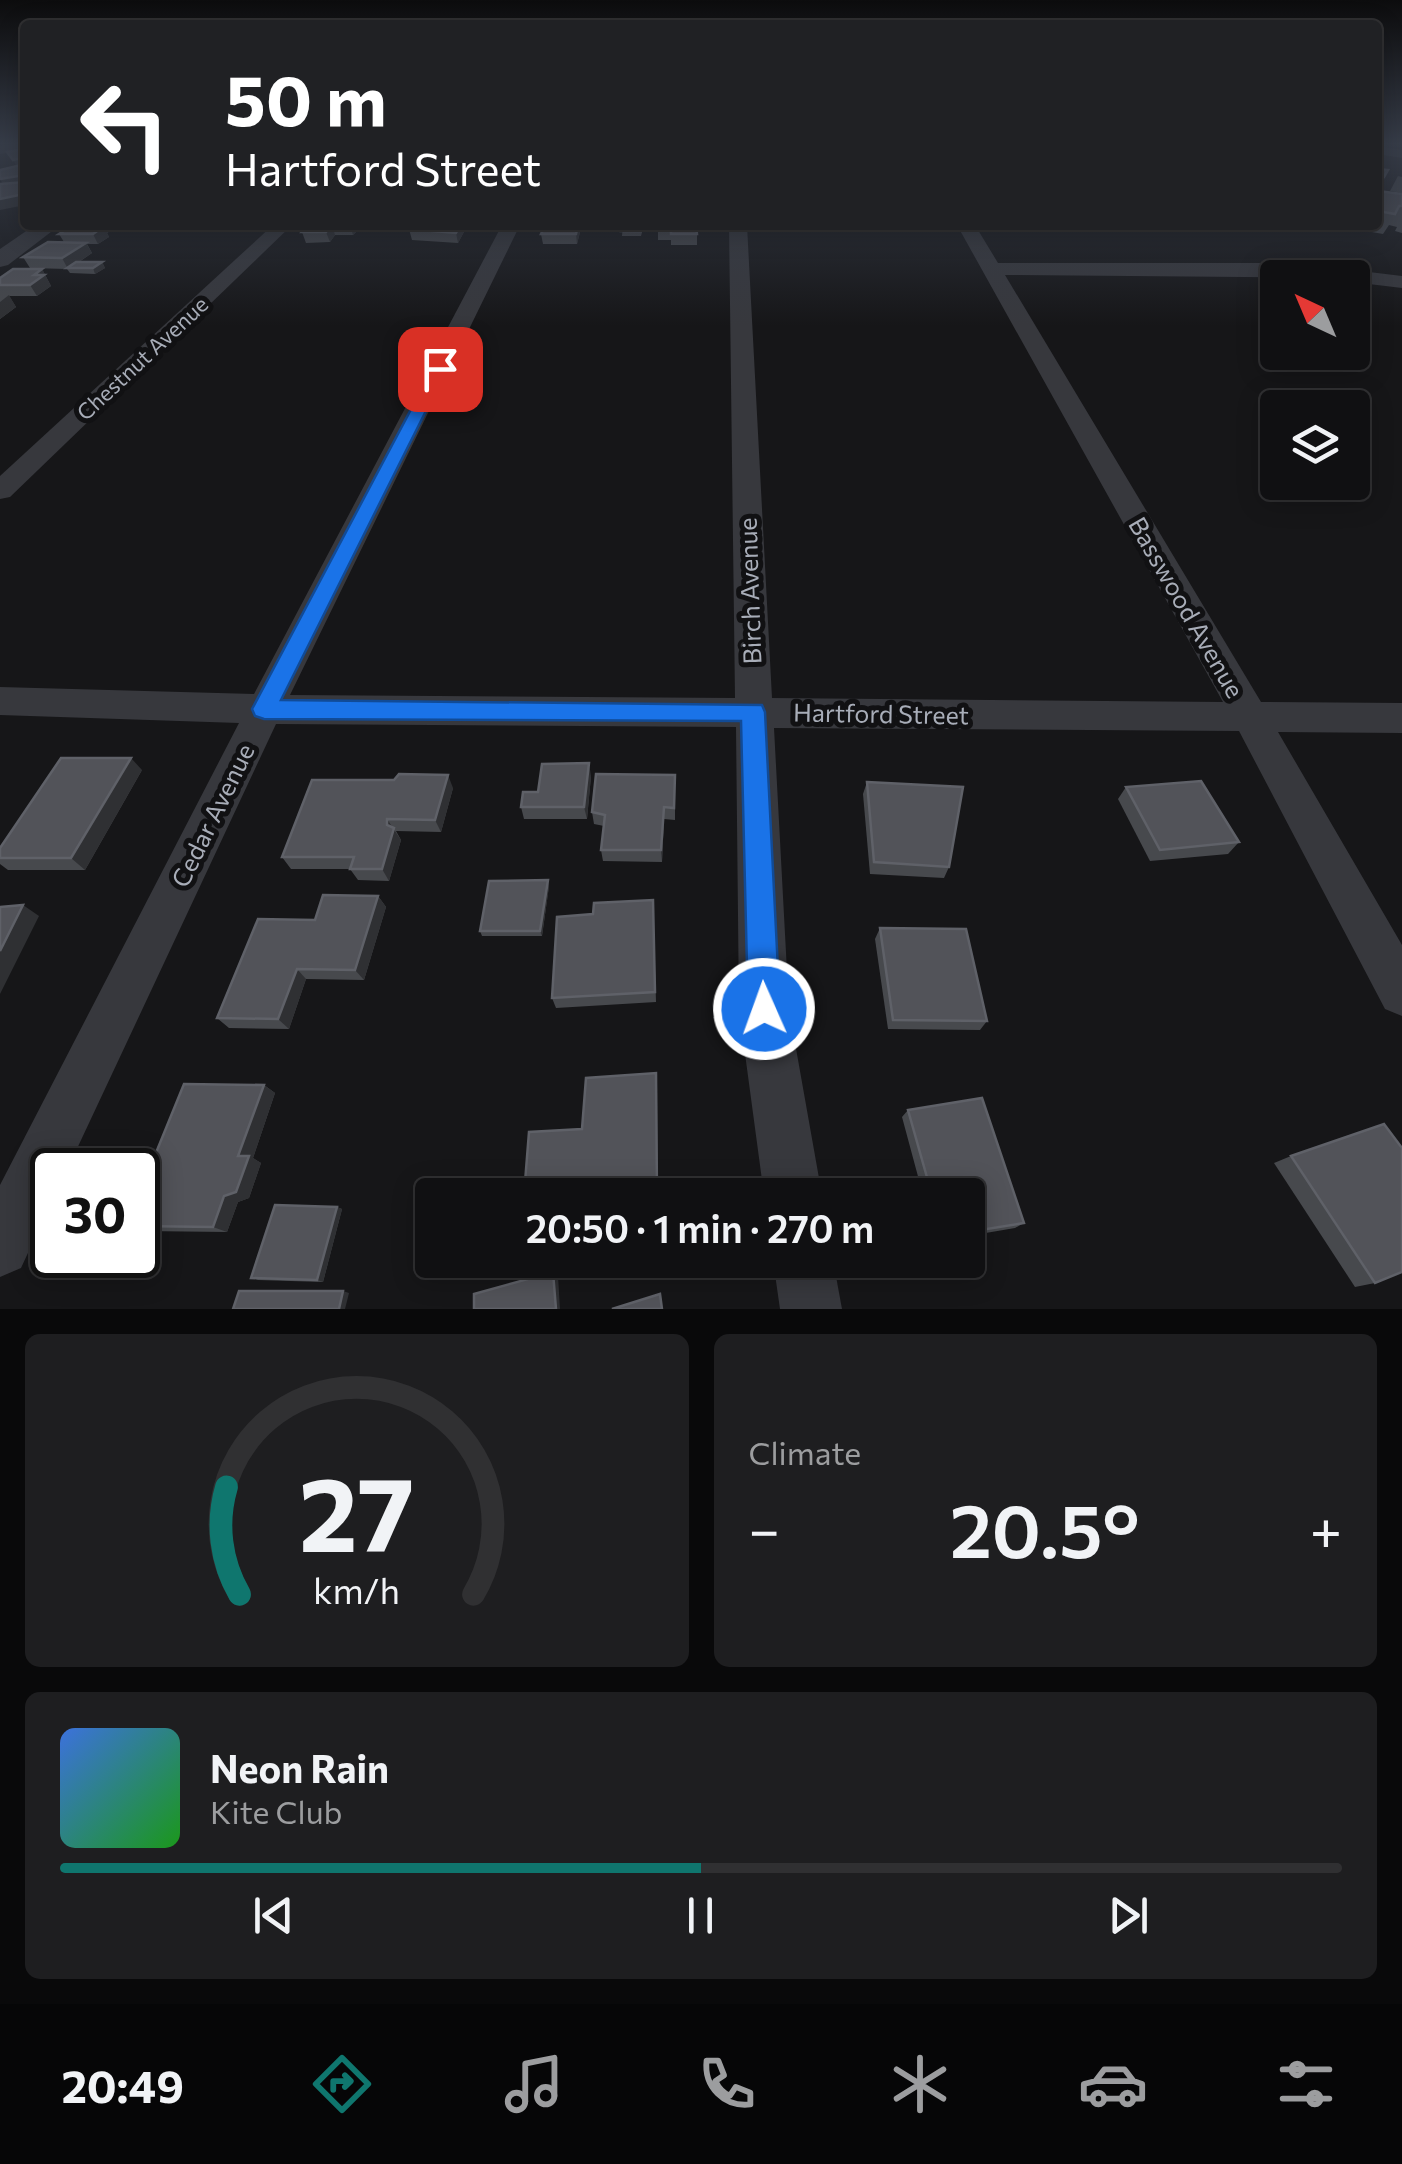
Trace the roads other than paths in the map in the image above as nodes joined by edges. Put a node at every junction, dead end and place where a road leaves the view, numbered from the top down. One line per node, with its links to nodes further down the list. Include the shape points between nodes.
1 (42, 230): 6 (street)
2 (278, 230): 9 (street, Chestnut Avenue)
3 (508, 230): 11 (street, Cedar Avenue)
4 (738, 230): 12 (street, Birch Avenue)
5 (969, 230): 7 (street, Basswood Avenue)
6 (0, 260)
7 (990, 269): 8 (street, via 1294,270); 13 (street, Basswood Avenue)
8 (1402, 282)
9 (0, 491)
10 (0, 701): 11 (street, Hartford Street)
11 (264, 709): 12 (street, Hartford Street); 17 (street, Cedar Avenue)
12 (753, 712): 13 (street, Hartford Street); 16 (street, Birch Avenue, via 764,1009)
13 (1251, 718): 14 (street, Hartford Street); 15 (street, Basswood Avenue)
14 (1402, 718)
15 (1402, 992)
16 (790, 1178)
17 (0, 1248)
18 (806, 1278): 19 (street)
19 (811, 1309)

